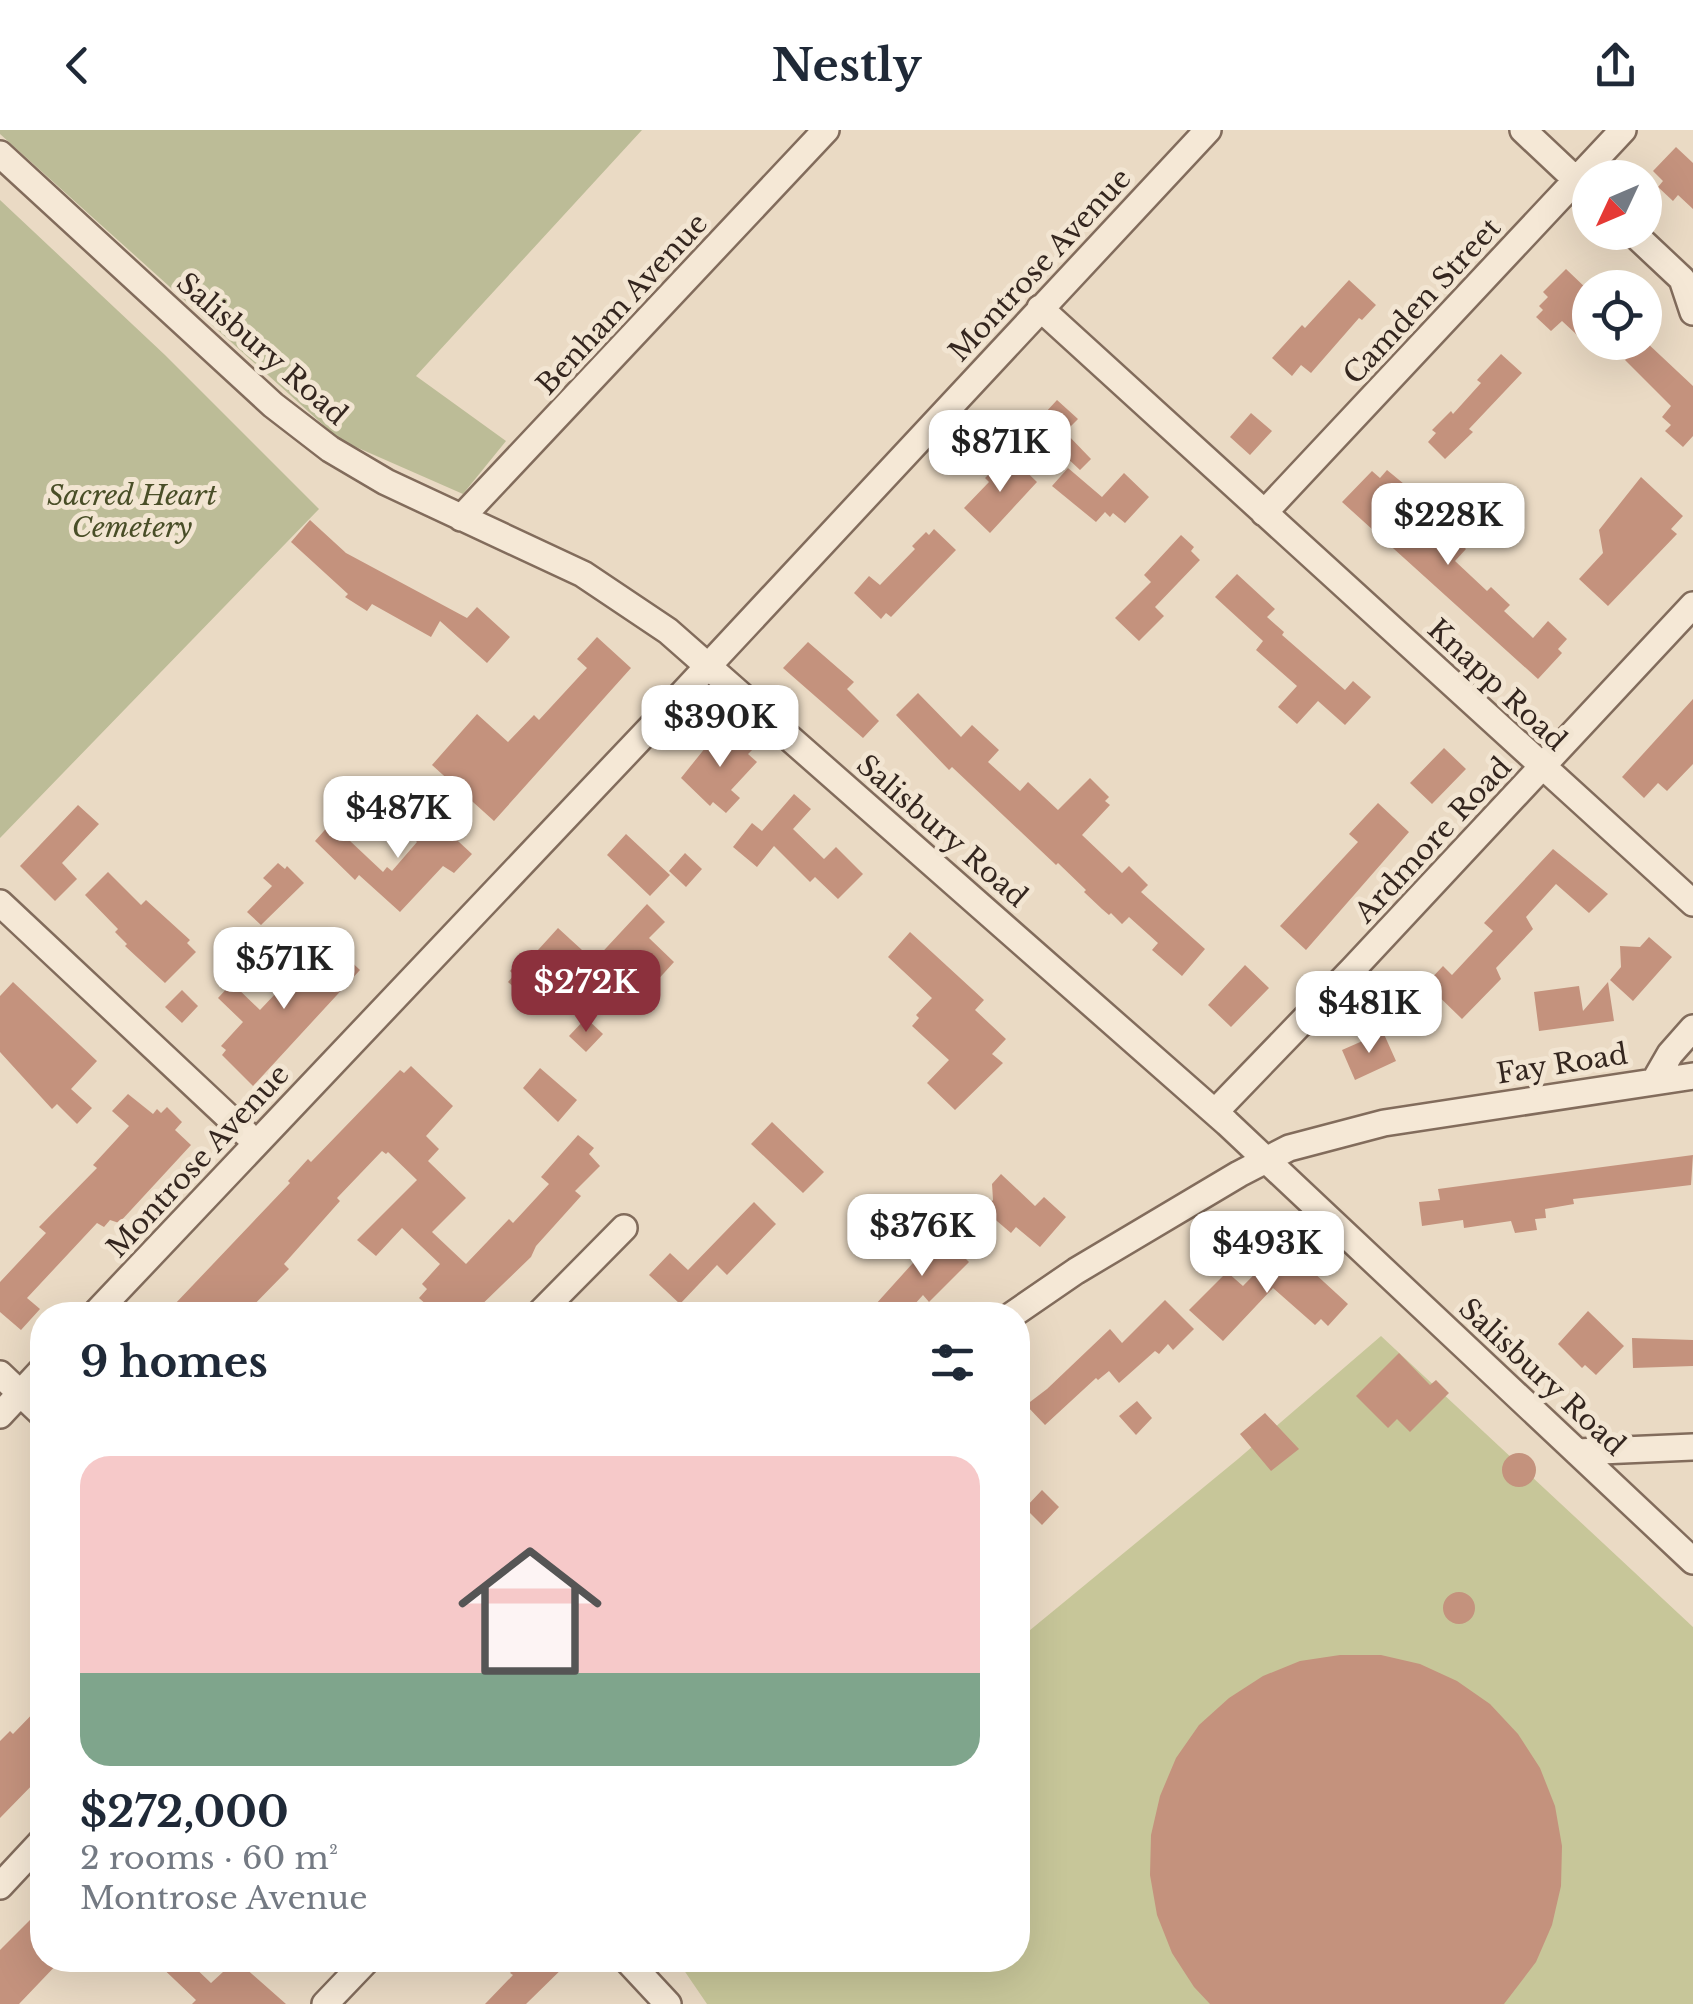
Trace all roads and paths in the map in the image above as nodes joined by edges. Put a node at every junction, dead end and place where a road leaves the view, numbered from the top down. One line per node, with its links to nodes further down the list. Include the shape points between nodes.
1 (826, 130): 14 (street, Benham Avenue)
2 (1208, 130): 11 (street, Montrose Avenue)
3 (1523, 130): 7 (street)
4 (1623, 130): 6 (street, Camden Street)
5 (0, 154): 14 (street, Salisbury Road, via 330,449)
6 (1602, 160)
7 (1572, 176)
8 (1572, 197): 13 (street, Camden Street)
9 (1652, 250): 10 (street)
10 (1687, 281): 12 (street)
11 (1040, 308): 13 (street, Knapp Road); 16 (street, Montrose Avenue)
12 (1693, 312)
13 (1264, 513): 17 (street, Knapp Road)
14 (462, 518): 16 (street, Salisbury Road, via 583,574)
15 (1693, 606): 17 (street, Ardmore Road)
16 (709, 666): 23 (street, Salisbury Road); 24 (street, Montrose Avenue)
17 (1542, 767): 19 (street, Knapp Road); 23 (street, Ardmore Road)
18 (0, 903): 24 (street)
19 (1693, 903)
20 (1693, 1028): 22 (street)
21 (1693, 1076): 22 (street, Fay Road)
22 (1655, 1080): 25 (street, Fay Road, via 1384,1122)
23 (1215, 1112): 25 (street, Salisbury Road)
24 (256, 1143): 27 (street, Montrose Avenue)
25 (1267, 1159): 29 (street, Fay Road); 36 (street, Salisbury Road)
26 (624, 1228): 28 (street)
27 (106, 1302)
28 (551, 1302)
29 (1030, 1303)
30 (0, 1374): 32 (street)
31 (30, 1383): 32 (street)
32 (20, 1393): 33 (street); 34 (street)
33 (30, 1403)
34 (0, 1415)
35 (1693, 1446): 36 (street)
36 (1577, 1452): 37 (street, Salisbury Road)
37 (1693, 1561)
38 (30, 1855): 39 (street)
39 (0, 1886)
40 (356, 1972): 42 (street)
41 (638, 1972): 43 (street)
42 (325, 2004)
43 (668, 2004)

